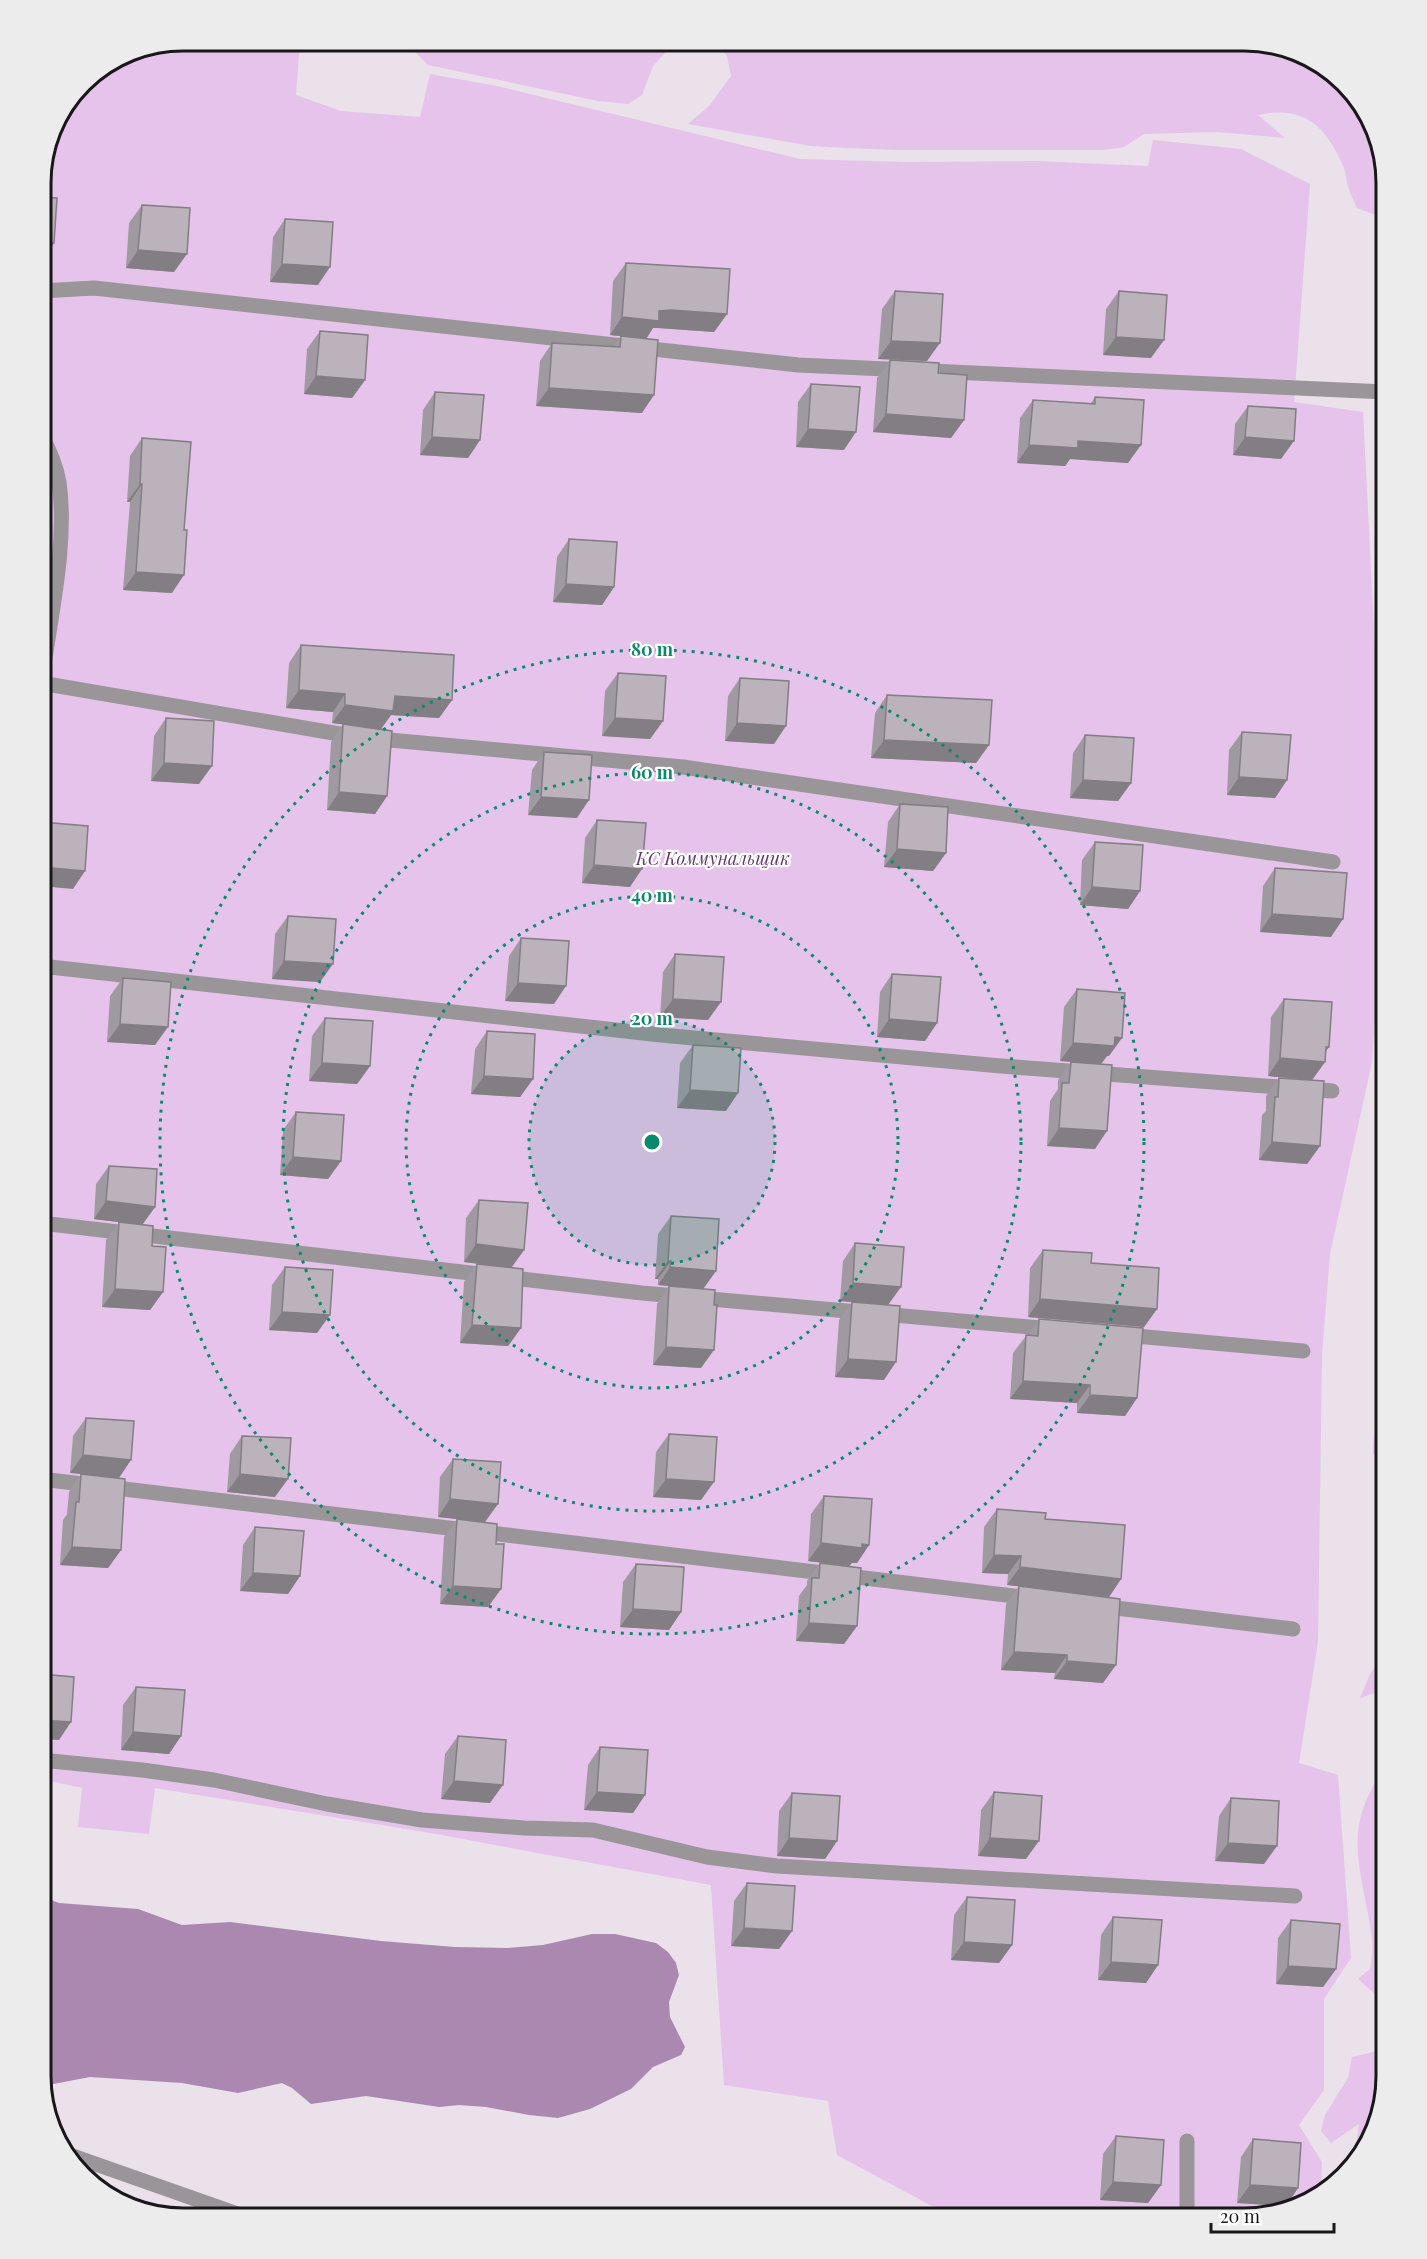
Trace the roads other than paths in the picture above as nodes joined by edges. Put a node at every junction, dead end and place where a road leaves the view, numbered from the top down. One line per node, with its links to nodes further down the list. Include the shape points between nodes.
1 (51, 290): 2 (street, via 94,288 798,364)
2 (1376, 392)
3 (51, 457): 4 (street, via 58,481 61,534)
4 (51, 610)
5 (51, 687): 6 (street, via 357,737 683,767)
6 (1334, 862)
7 (51, 967): 8 (street, via 673,1036)
8 (1332, 1091)
9 (51, 1224): 10 (street, via 642,1293)
10 (1067, 1330)
11 (1114, 1334): 12 (street)
12 (1303, 1351)
13 (51, 1480): 14 (street)
14 (1045, 1599)
15 (1080, 1604): 16 (street)
16 (1293, 1629)
17 (51, 1761): 18 (street, via 214,1780 422,1820 593,1830 707,1857 777,1866)
18 (1295, 1896)
19 (1187, 2141): 22 (street)
20 (81, 2159): 21 (street)
21 (221, 2208)
22 (1187, 2208)

